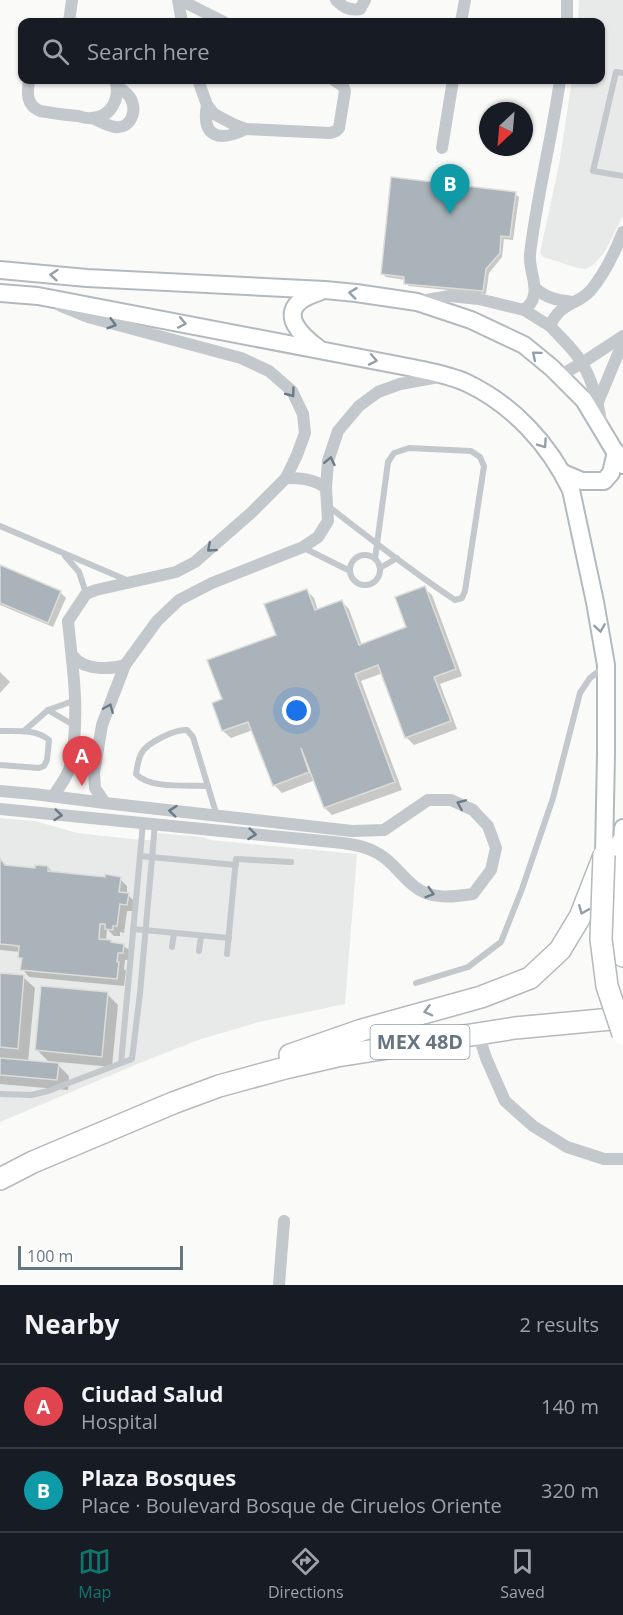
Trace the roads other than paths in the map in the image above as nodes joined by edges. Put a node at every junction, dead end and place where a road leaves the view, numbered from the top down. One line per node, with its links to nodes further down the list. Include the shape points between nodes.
1 (72, 0): 7 (street)
2 (179, 0): 8 (street); 9 (street)
3 (336, 0): 4 (street, via 352,10 360,9)
4 (365, 0)
5 (465, 0): 10 (street)
6 (567, 0): 11 (street)
7 (70, 18)
8 (181, 18)
9 (216, 18)
10 (462, 18)
11 (567, 18)
12 (623, 73): 22 (lane, via 616,72 593,171)
13 (28, 84): 20 (street, via 32,108)
14 (116, 84): 20 (street, via 112,108)
15 (118, 84): 20 (street, via 131,98 132,119 116,127)
16 (199, 84): 17 (street, via 207,105 208,128 226,137 246,129 336,131 345,91)
17 (340, 84)
18 (452, 84): 21 (street)
19 (559, 84): 25 (street, via 530,258)
20 (92, 118)
21 (442, 148)
22 (623, 176)
23 (623, 232): 30 (street, via 591,290)
24 (0, 270): 26 (street, one-way to 24)
25 (535, 288): 30 (street, via 556,300); 31 (street, via 531,305)
26 (325, 290): 29 (street, one-way to 26); 35 (street, via 305,298 292,317 303,337)
27 (0, 293): 28 (street)
28 (38, 296): 35 (street, one-way to 35); 43 (street, one-way to 43, via 88,317 241,358 269,371 292,392 303,414 305,433)
29 (417, 302): 31 (street, via 450,296); 38 (street, one-way to 29, via 524,345 471,320)
30 (572, 302): 32 (street, via 561,309)
31 (524, 310): 32 (street)
32 (550, 326): 36 (street)
33 (623, 336): 36 (street)
34 (623, 342): 39 (street)
35 (320, 349): 37 (street, one-way to 37)
36 (582, 363): 38 (street); 39 (street)
37 (444, 376): 42 (street, one-way to 42, via 466,382 504,405 537,436); 44 (street, one-way to 37, via 328,461 338,430 359,406 378,392 400,384)
38 (559, 376): 40 (street, via 584,400)
39 (597, 402): 40 (street)
40 (602, 429): 41 (street)
41 (620, 459): 42 (street, via 604,481 582,481)
42 (563, 473): 58 (street, one-way to 58, via 571,490)
43 (286, 478): 44 (street, via 303,478); 54 (street, one-way to 54, via 195,562 176,572)
44 (326, 488): 45 (street)
45 (327, 506): 47 (lane); 48 (street, via 328,521 318,537)
46 (0, 526): 49 (lane)
47 (376, 544): 50 (lane); 50 (lane, via 388,462 394,453 409,448 471,451 480,457 484,466 462,598 455,600); 51 (lane)
48 (303, 547): 53 (lane); 57 (street, via 179,600 157,621)
49 (62, 554): 54 (lane); 55 (lane, via 79,572)
50 (397, 558): 52 (lane)
51 (375, 559): 52 (lane); 53 (lane, via 361,555 352,561)
52 (380, 568): 53 (lane, via 374,582 364,585 354,580)
53 (350, 571)
54 (132, 582): 55 (street)
55 (86, 594): 56 (street, via 68,621)
56 (73, 656): 57 (street, via 96,667); 59 (street)
57 (125, 665): 68 (street, one-way to 57, via 95,788 94,773 102,725)
58 (606, 665): 72 (street, via 606,754); 86 (lane, via 580,693 553,798 501,942 468,967)
59 (76, 700): 60 (lane); 61 (street)
60 (48, 710): 61 (lane); 63 (lane)
61 (75, 726): 67 (street, via 71,765)
62 (0, 731): 63 (lane)
63 (24, 731): 64 (lane, via 49,740 44,766)
64 (0, 765)
65 (208, 786): 65 (lane, via 193,737 187,730 147,746 141,754 136,774 141,779); 70 (lane)
66 (0, 791): 67 (street)
67 (53, 796): 68 (street)
68 (105, 803): 70 (street, one-way to 68)
69 (0, 809): 71 (street, one-way to 71)
70 (217, 816): 71 (street, one-way to 70, via 367,847 399,870 414,887 429,895 451,898 473,894 491,870 496,848 488,826 474,810 451,800 428,800 384,831)
71 (149, 824): 73 (lane); 74 (lane)
72 (618, 844): 85 (highway); 91 (highway, bridge, via 601,939 607,986); 93 (highway, one-way to 93, via 560,950 530,978 481,997 362,1030 272,1062)
73 (140, 856): 74 (lane); 77 (lane)
74 (153, 856): 76 (lane); 78 (lane)
75 (291, 862): 76 (lane, via 236,859)
76 (236, 865): 81 (lane)
77 (133, 929): 78 (lane); 87 (lane)
78 (146, 931): 79 (lane); 88 (lane)
79 (174, 933): 80 (lane); 82 (lane)
80 (201, 936): 81 (lane); 83 (lane)
81 (229, 938): 84 (lane)
82 (172, 947)
83 (199, 951)
84 (228, 954)
85 (623, 956)
86 (416, 982)
87 (127, 992): 88 (lane); 92 (lane)
88 (140, 993): 92 (lane, via 132,1059)
89 (623, 1018): 90 (highway, MEX 48D)
90 (478, 1033): 93 (highway, MEX 48D, via 337,1056); 95 (street, via 505,1101 533,1126 567,1147 604,1159)
91 (623, 1034)
92 (121, 1063): 94 (lane, via 48,1091)
93 (219, 1086): 96 (highway, MEX 48D)
94 (0, 1094)
95 (623, 1159)
96 (0, 1179)
97 (284, 1221): 98 (street)
98 (279, 1285)

